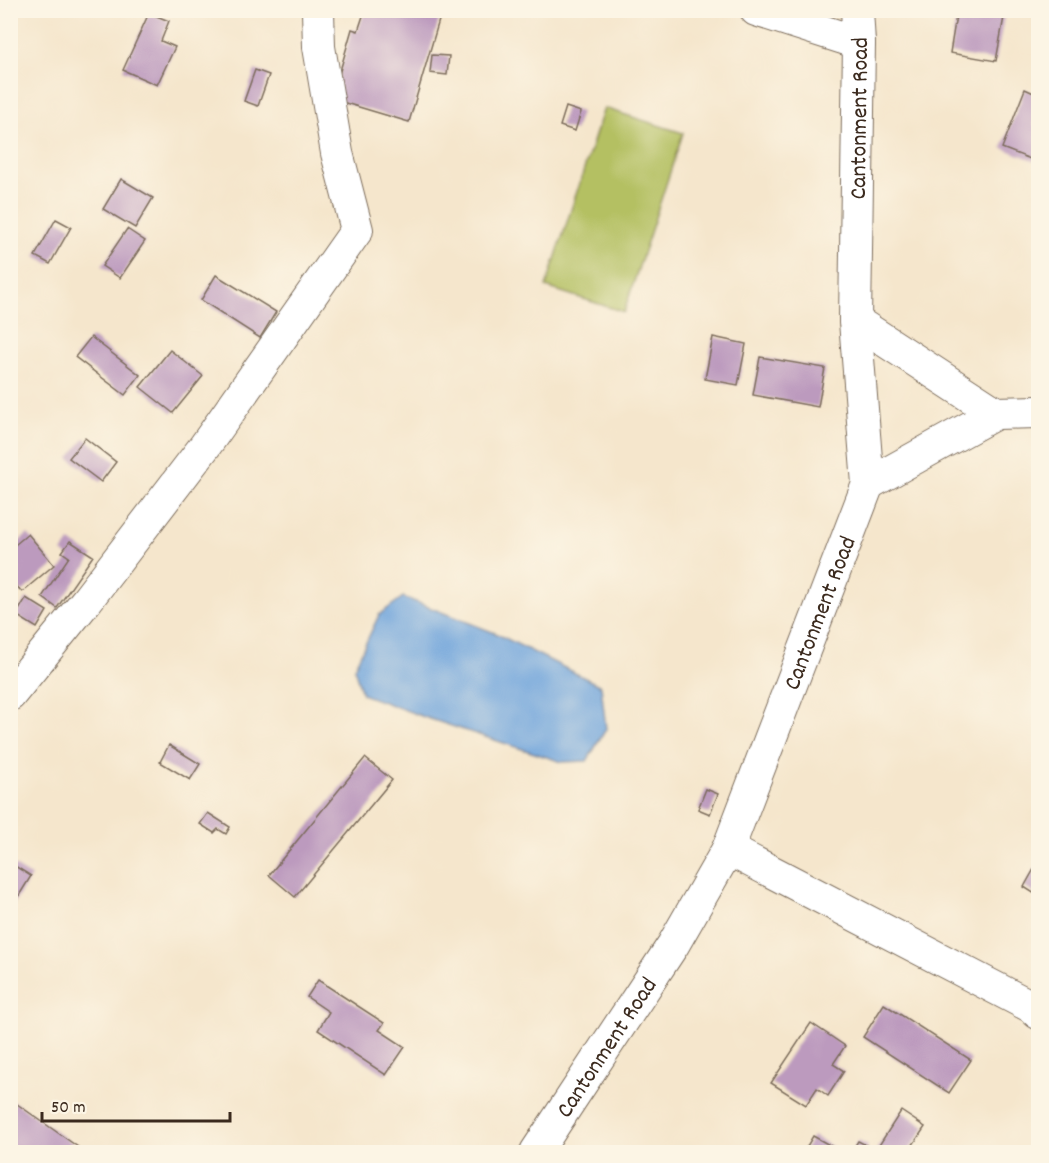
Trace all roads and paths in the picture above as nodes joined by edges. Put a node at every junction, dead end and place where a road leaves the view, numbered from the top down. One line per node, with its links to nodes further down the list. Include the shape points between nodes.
1 (318, 10): 9 (street, via 319,47 337,153 357,230 205,447)
2 (756, 10): 4 (street)
3 (858, 10): 4 (street, Cantonment Road)
4 (859, 43): 5 (street, Cantonment Road)
5 (855, 321): 7 (street); 8 (street, Cantonment Road)
6 (1038, 412): 7 (street)
7 (996, 413): 8 (street)
8 (868, 484): 10 (street, Cantonment Road)
9 (10, 695)
10 (728, 849): 11 (street); 12 (street, Cantonment Road, via 673,945)
11 (1038, 1013)
12 (536, 1152)

